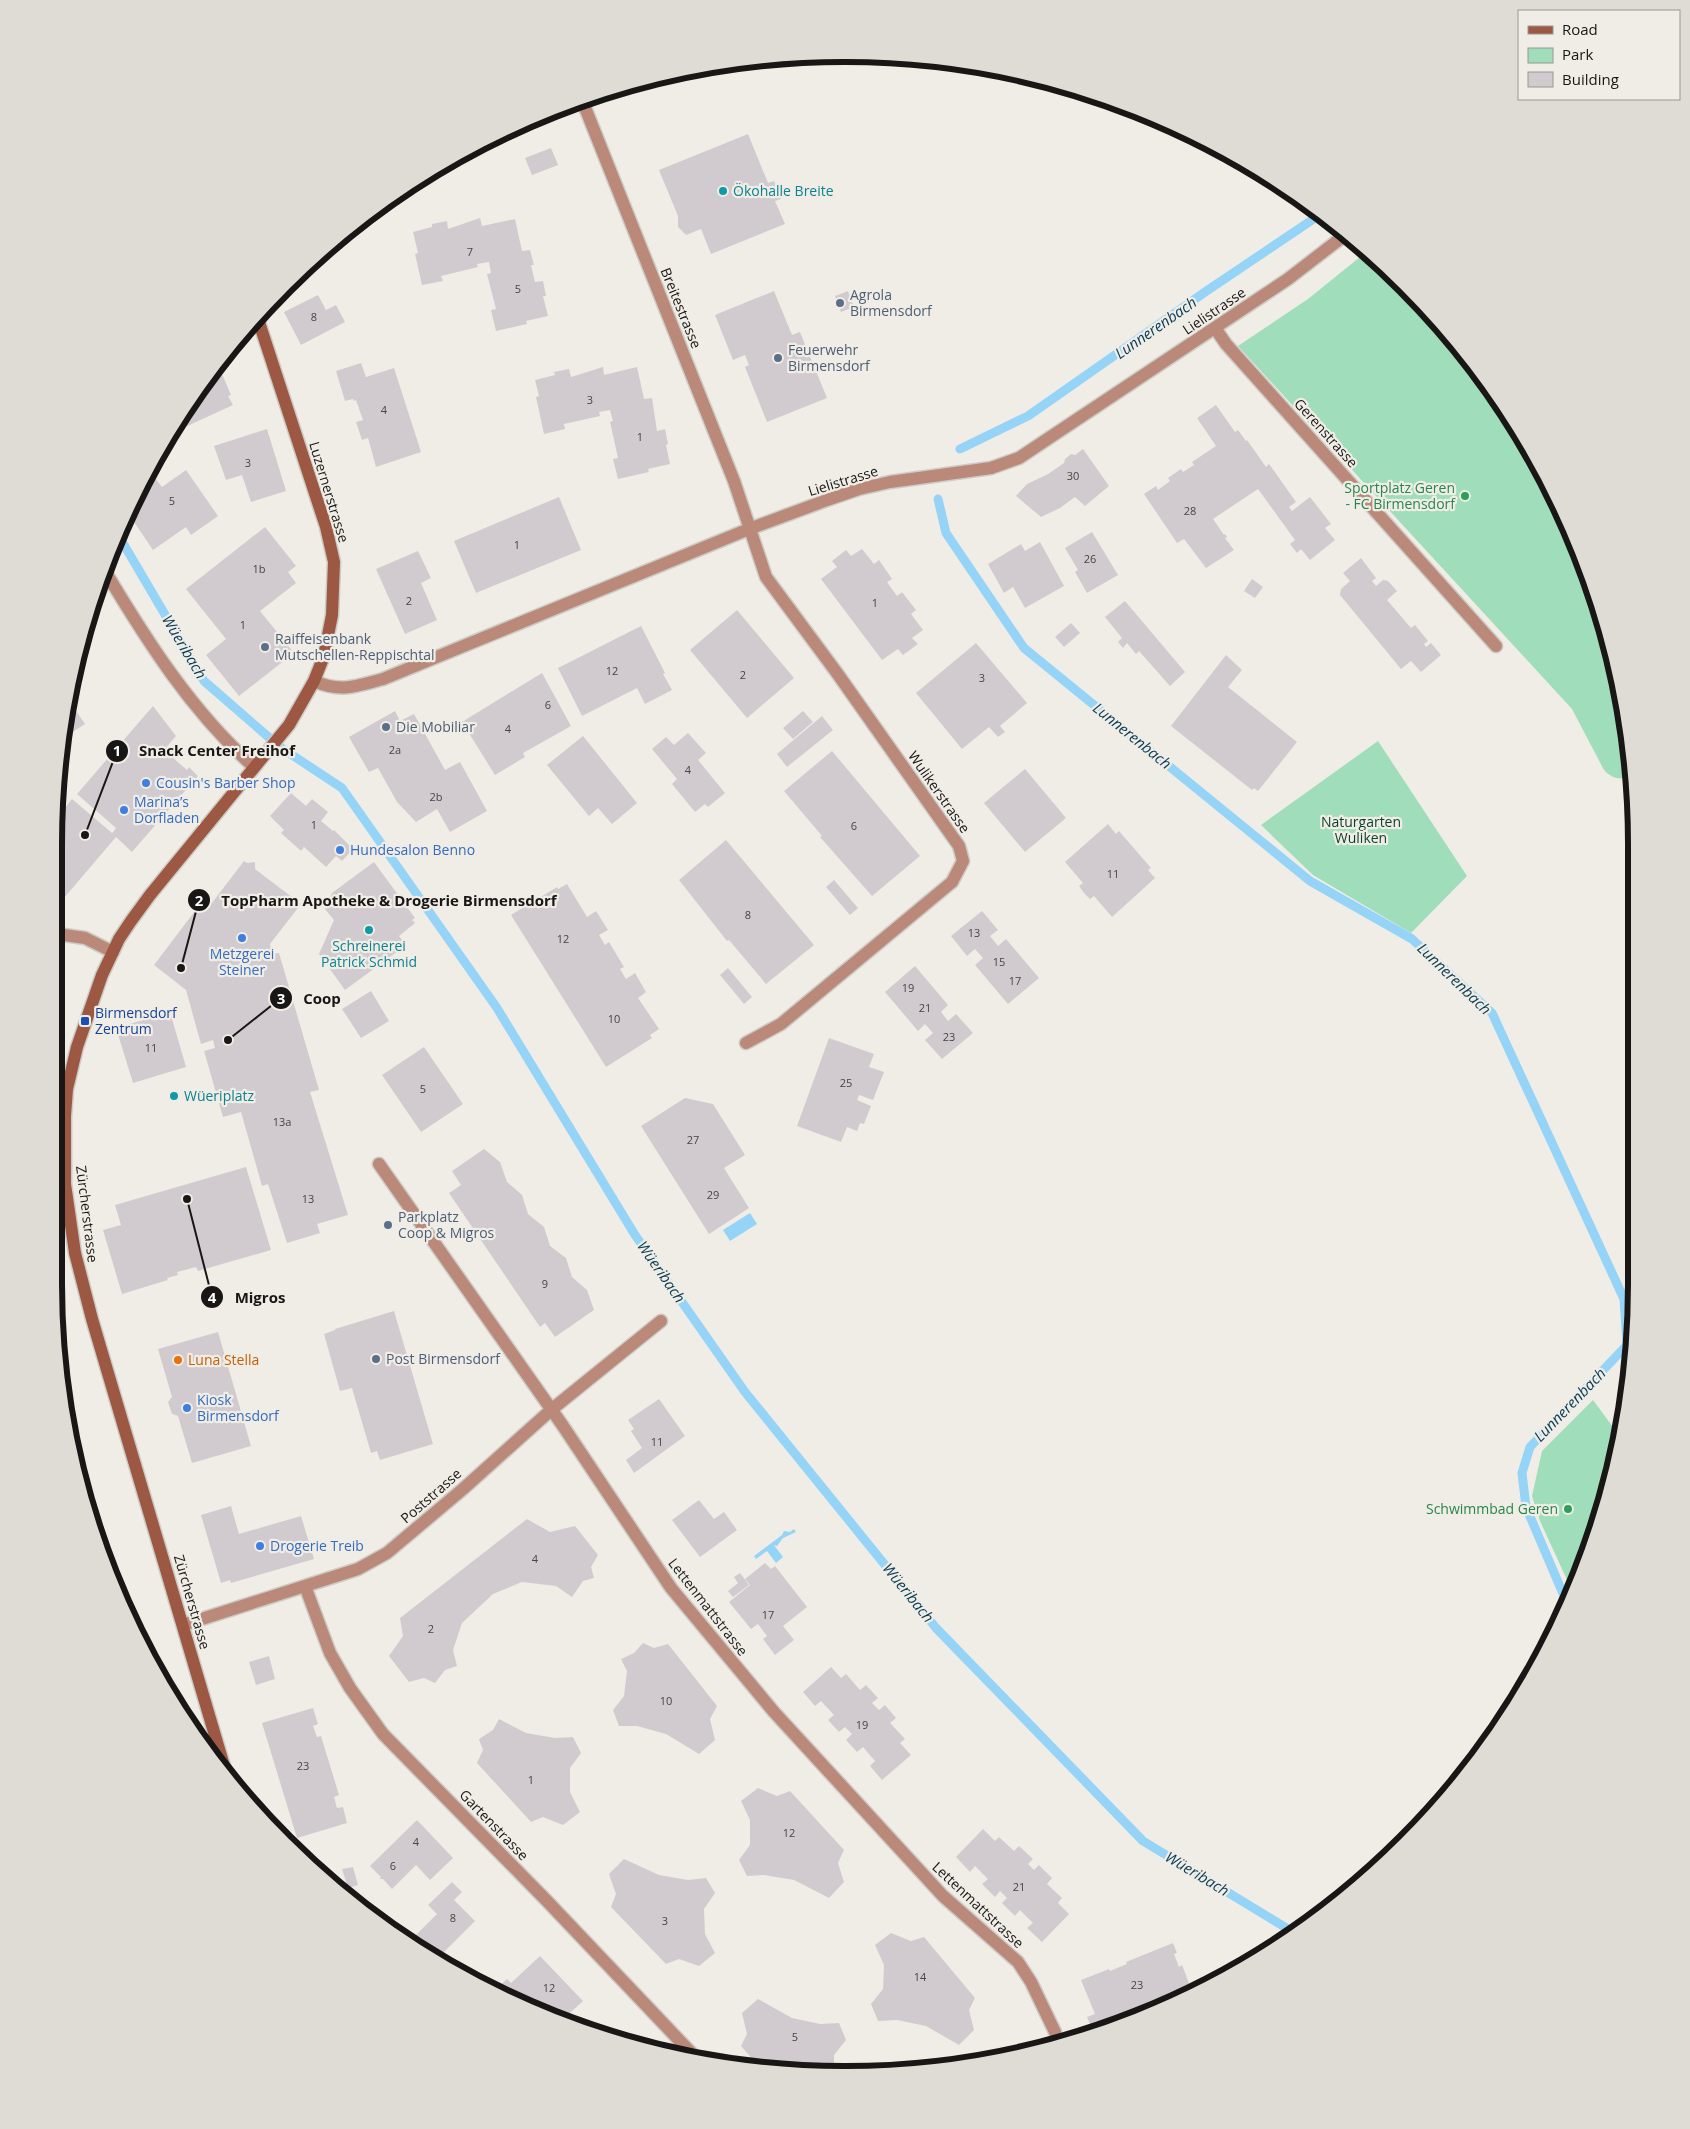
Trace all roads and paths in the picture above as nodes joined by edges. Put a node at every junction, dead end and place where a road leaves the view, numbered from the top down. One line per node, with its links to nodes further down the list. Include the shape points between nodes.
1 (585, 107): 5 (street, Breitestrasse, via 730,472)
2 (1340, 240): 4 (street, Lielistrasse)
3 (260, 326): 8 (main road, Luzernerstrasse, via 326,527 334,562 330,634)
4 (1215, 328): 5 (street, Lielistrasse, via 1019,458 991,468 858,489); 7 (street, Gerenstrasse)
5 (749, 529): 8 (street, Lielistrasse, via 402,672 346,688 330,688); 12 (street, Wulikerstrasse, via 766,577 959,846 963,861 952,882 781,1024)
6 (109, 579): 9 (street, via 169,672 236,751)
7 (1496, 646)
8 (314, 681): 9 (main road, Zürcherstrasse, via 289,725)
9 (254, 767): 11 (main road, Zürcherstrasse, via 150,895)
10 (62, 935): 11 (street, via 85,938)
11 (113, 952): 17 (main road, Zürcherstrasse, via 93,998 70,1072 65,1116 65,1184 75,1253 92,1319)
12 (746, 1043)
13 (379, 1164): 15 (street, Lettenmattstrasse)
14 (660, 1321): 15 (street, Poststrasse)
15 (551, 1410): 16 (street, Poststrasse, via 392,1549 358,1569); 19 (street, Lettenmattstrasse, via 671,1588 774,1712 943,1896 1018,1962)
16 (305, 1586): 17 (street, Poststrasse); 20 (street, Gartenstrasse, via 330,1653 383,1734)
17 (183, 1625): 18 (main road, Zürcherstrasse)
18 (221, 1756)
19 (1055, 2032)
20 (689, 2050)

